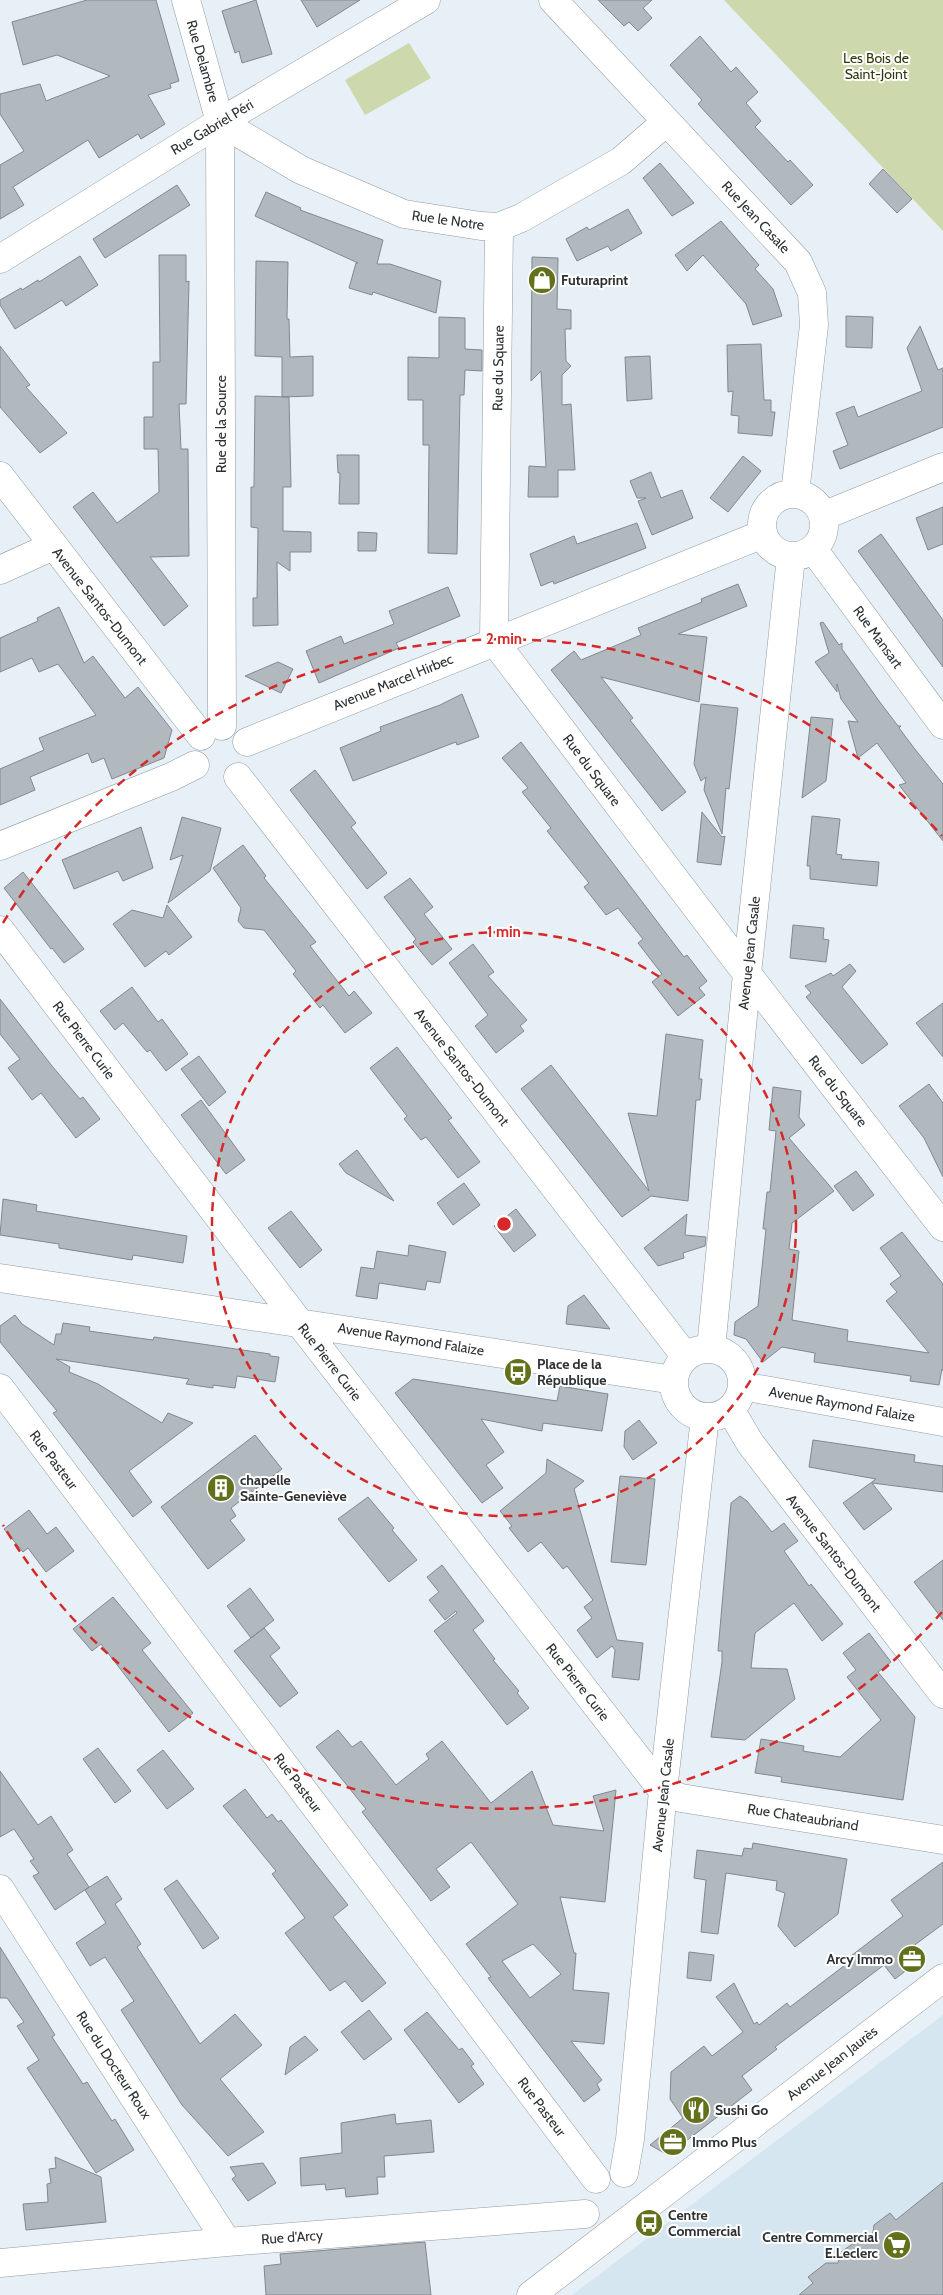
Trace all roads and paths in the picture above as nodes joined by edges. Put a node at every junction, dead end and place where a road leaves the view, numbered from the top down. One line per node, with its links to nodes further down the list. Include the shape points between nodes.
1 (186, 0): 4 (street, Rue Delambre)
2 (426, 0): 4 (street, Rue Gabriel Péri)
3 (553, 0): 5 (street, Rue Jean Casale)
4 (220, 122): 6 (street, Rue le Notre, via 301,170 404,214); 7 (street, Rue Gabriel Péri); 18 (street, Rue de la Source)
5 (666, 122): 6 (street, Rue le Notre, via 621,161 521,218); 10 (street, Rue Jean Casale, via 798,262 812,294 814,325)
6 (499, 227): 16 (street, Rue du Square)
7 (0, 259)
8 (943, 467): 11 (street)
9 (0, 476): 13 (street, Avenue Santos-Dumont)
10 (795, 494): 11 (street, via 812,501); 12 (street, via 776,499 769,506 764,515)
11 (823, 516): 14 (street, via 823,534)
12 (763, 534): 14 (street, via 774,550); 16 (street, Avenue Marcel Hirbec)
13 (53, 546): 15 (street); 18 (street, Avenue Santos-Dumont)
14 (802, 553): 17 (street, Rue Mansart); 24 (street, Avenue Jean Casale)
15 (0, 570)
16 (494, 642): 19 (street, Avenue Marcel Hirbec); 24 (street, Rue du Square)
17 (943, 726)
18 (211, 731): 19 (street, via 236,731); 20 (street, via 194,749)
19 (247, 742): 21 (street, via 248,764)
20 (195, 765): 21 (street, via 214,782 222,783); 22 (street)
21 (238, 777): 28 (street, Avenue Santos-Dumont)
22 (0, 846)
23 (0, 930): 27 (street, Rue Pierre Curie)
24 (747, 974): 25 (street, Rue du Square); 28 (street, Avenue Jean Casale)
25 (943, 1227)
26 (0, 1278): 27 (street, Avenue Raymond Falaize)
27 (298, 1321): 28 (street, Avenue Raymond Falaize); 33 (street, Rue Pierre Curie)
28 (690, 1362): 30 (street, via 730,1357 737,1365); 30 (street, via 674,1390 685,1409 694,1414)
29 (0, 1388): 38 (street, Rue Pasteur)
30 (725, 1404): 31 (street, Avenue Raymond Falaize); 32 (street, Avenue Santos-Dumont, via 750,1443); 33 (street, Avenue Jean Casale)
31 (943, 1422)
32 (943, 1694)
33 (663, 1791): 34 (street, Rue Chateaubriand, via 681,1798); 37 (street, Avenue Jean Casale, via 630,2139)
34 (943, 1840)
35 (0, 1889): 42 (street, Rue du Docteur Roux)
36 (943, 1978): 39 (street, Avenue Jean Jaurès)
37 (624, 2173): 38 (street, via 610,2172); 39 (street, via 636,2177)
38 (596, 2179): 40 (street, via 585,2196)
39 (660, 2197): 41 (street, Avenue Jean Jaurès)
40 (585, 2214): 41 (street, via 588,2224); 42 (street, Rue d'Arcy)
41 (603, 2241): 44 (street, Avenue Jean Jaurès)
42 (227, 2242): 43 (street, Rue d'Arcy)
43 (0, 2263)
44 (531, 2295)

